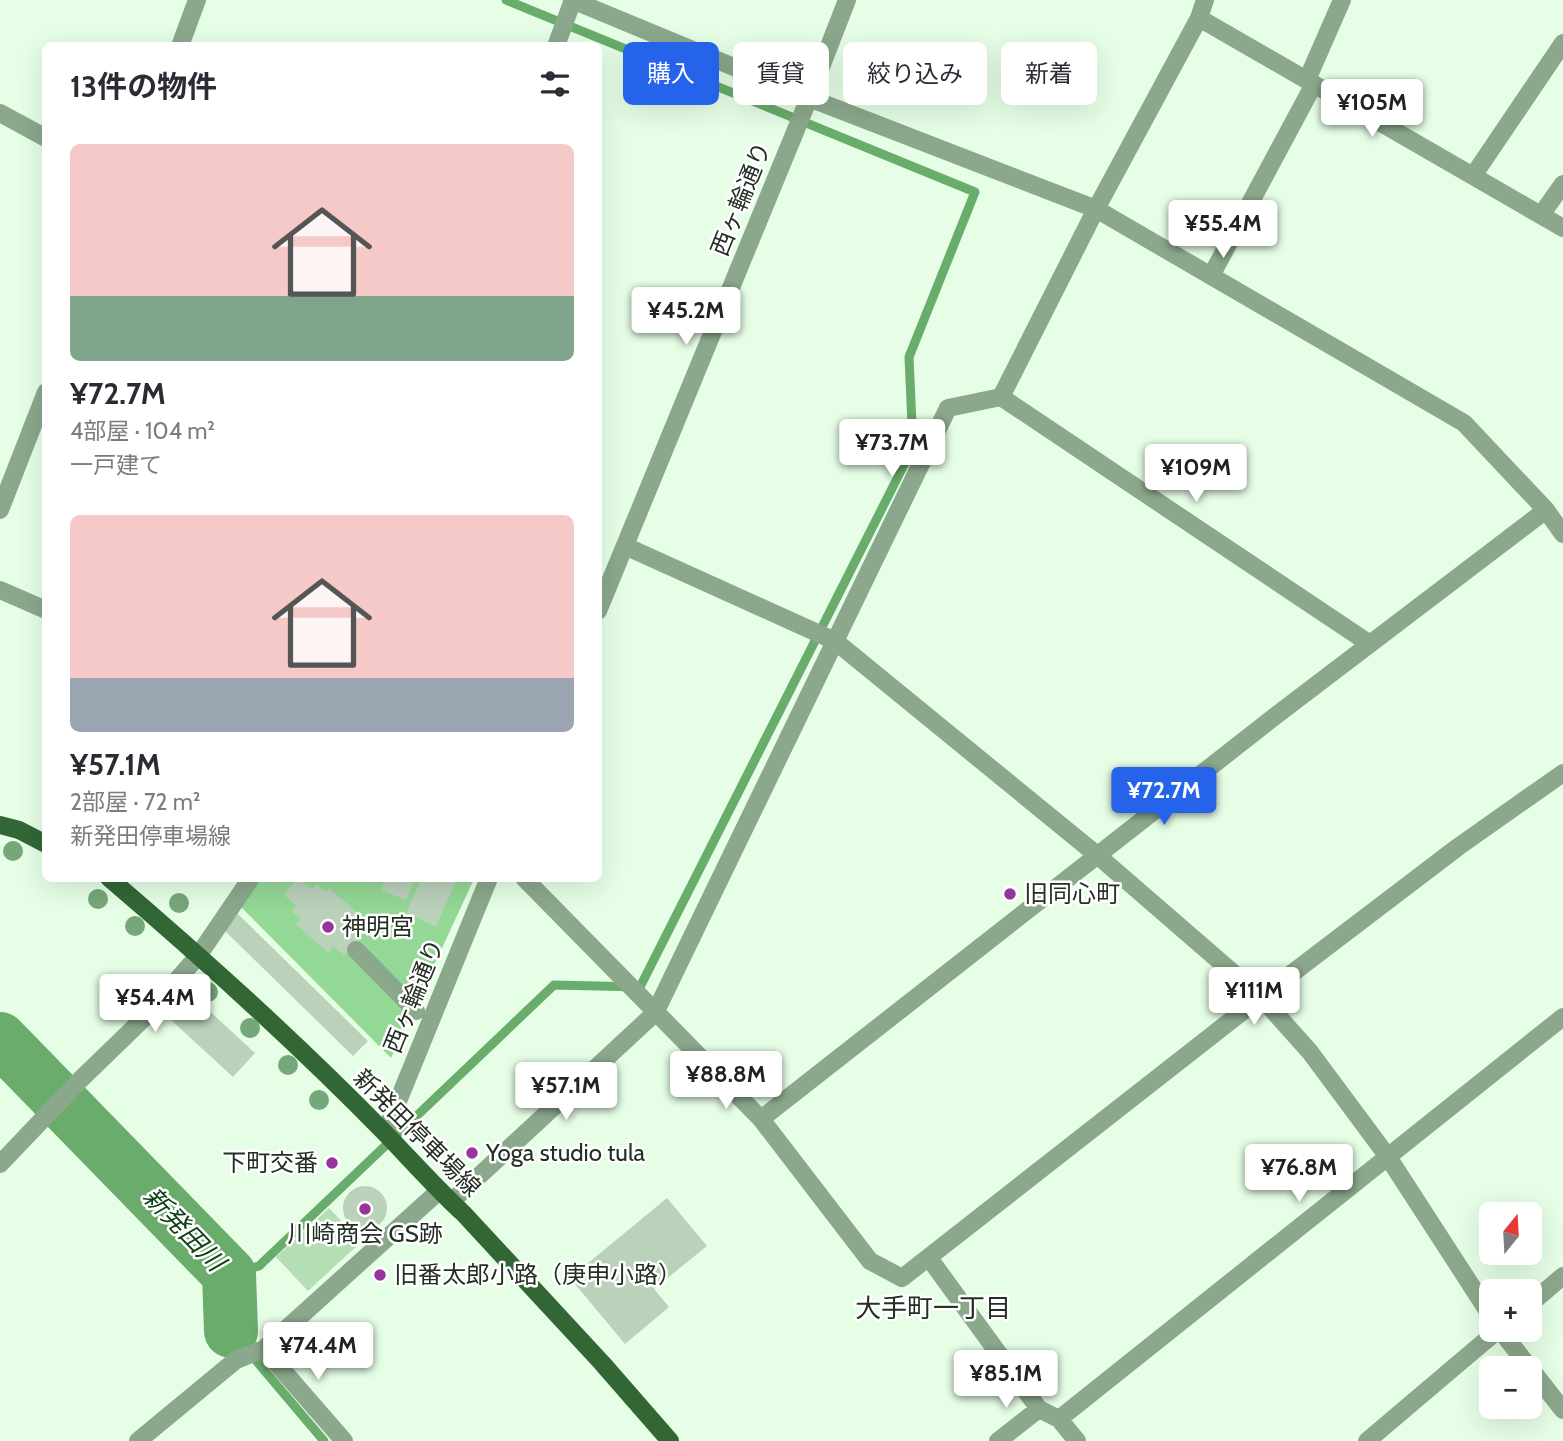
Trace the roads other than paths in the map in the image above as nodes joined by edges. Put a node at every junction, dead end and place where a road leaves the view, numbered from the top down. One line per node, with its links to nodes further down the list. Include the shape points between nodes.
1 (197, 0): 7 (street)
2 (572, 0): 8 (street); 11 (street)
3 (847, 0): 10 (street, 西ヶ輪通り)
4 (1205, 0): 6 (street)
5 (1342, 0): 12 (street)
6 (1199, 18): 12 (street); 19 (street)
7 (181, 42)
8 (557, 42)
9 (1563, 43): 17 (street)
10 (829, 47)
11 (733, 67)
12 (1310, 82): 17 (street); 22 (street)
13 (807, 105): 28 (street, 西ヶ輪通り)
14 (825, 105): 19 (street)
15 (0, 113): 16 (street)
16 (42, 136)
17 (1473, 176): 20 (street)
18 (1563, 184): 20 (street)
19 (1097, 209): 22 (street); 23 (street)
20 (1541, 215): 21 (street)
21 (1563, 228)
22 (1211, 276): 26 (street, via 1464,423)
23 (1001, 397): 32 (street, via 948,408); 33 (street)
24 (42, 402): 25 (street)
25 (0, 510)
26 (1546, 510): 27 (street); 33 (street)
27 (1563, 534)
28 (625, 546): 30 (street, 西ヶ輪通り); 32 (street)
29 (0, 590): 31 (street)
30 (602, 601)
31 (42, 608)
32 (835, 641): 37 (street); 46 (street)
33 (1370, 644): 37 (street)
34 (1563, 774): 44 (street, via 1458,847)
35 (0, 825): 36 (main road)
36 (42, 842)
37 (1097, 855): 44 (street); 48 (street)
38 (114, 882): 43 (main road, 新発田停車場線)
39 (248, 882): 43 (street)
40 (487, 882): 49 (street, 西ヶ輪通り)
41 (528, 882): 46 (street)
42 (356, 950): 45 (street)
43 (198, 956): 49 (main road, 新発田停車場線); 51 (street, via 144,1018)
44 (1261, 997): 50 (street, via 1310,1052); 53 (street)
45 (416, 1011)
46 (655, 1013): 48 (street); 52 (street)
47 (1563, 1017): 50 (street)
48 (761, 1119): 53 (street, via 870,1261 902,1278)
49 (385, 1133): 52 (main road, 新発田停車場線)
50 (1388, 1157): 56 (street); 62 (street)
51 (0, 1164)
52 (445, 1197): 59 (street); 65 (main road, 新発田停車場線)
53 (929, 1258): 60 (street)
54 (1563, 1276): 55 (street)
55 (1542, 1294)
56 (1479, 1297)
57 (1485, 1342): 68 (street)
58 (1509, 1342): 61 (street)
59 (264, 1349): 63 (street, via 236,1360); 64 (street)
60 (1039, 1409): 62 (street); 66 (street)
61 (1563, 1410)
62 (1059, 1419): 67 (street)
63 (138, 1441)
64 (344, 1441)
65 (670, 1441)
66 (998, 1441)
67 (1077, 1441)
68 (1367, 1441)

